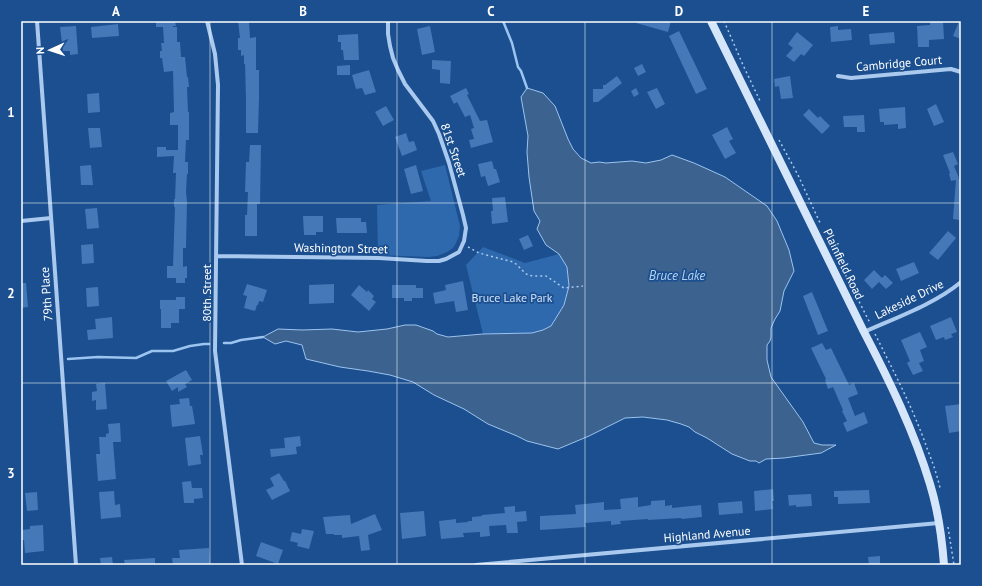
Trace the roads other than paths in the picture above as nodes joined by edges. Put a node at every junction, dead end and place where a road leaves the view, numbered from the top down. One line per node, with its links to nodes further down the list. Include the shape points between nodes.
1 (37, 21): 7 (street, 79th Place)
2 (207, 21): 10 (street, 80th Street, via 215,54 218,85)
3 (388, 21): 9 (street, 81st Street, via 390,46 398,70 433,121 449,163 466,233)
4 (710, 21): 12 (main road, Plainfield Road)
5 (961, 72): 6 (street, Cambridge Court, via 951,69 851,78)
6 (838, 76)
7 (51, 218): 8 (street); 14 (street, 79th Place)
8 (21, 220)
9 (462, 246): 10 (street, Washington Street, via 459,252 439,261)
10 (216, 256): 15 (street, 80th Street, via 216,350)
11 (961, 282): 12 (street, Lakeside Drive, via 928,303)
12 (864, 332): 13 (main road, Plainfield Road, via 915,441 930,484)
13 (939, 523): 16 (street, Highland Avenue); 17 (main road, Plainfield Road)
14 (76, 565)
15 (242, 565)
16 (476, 565)
17 (944, 565)

